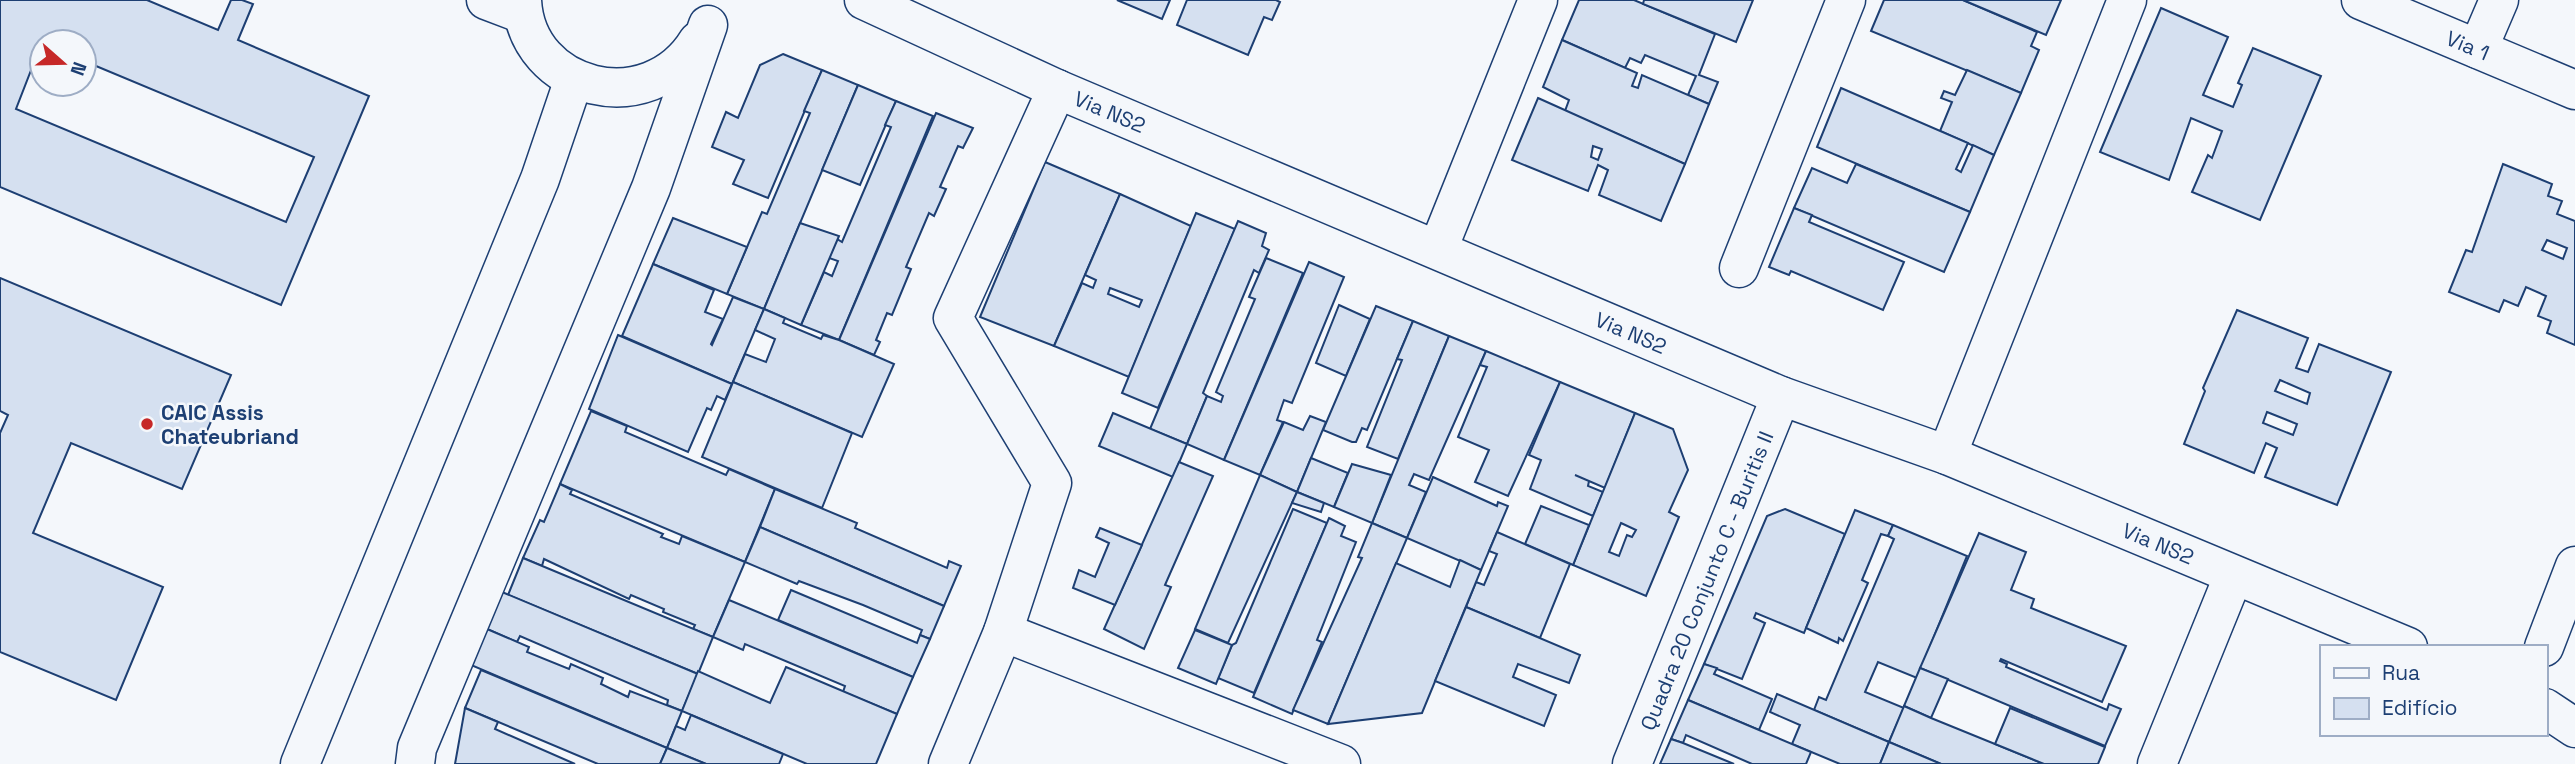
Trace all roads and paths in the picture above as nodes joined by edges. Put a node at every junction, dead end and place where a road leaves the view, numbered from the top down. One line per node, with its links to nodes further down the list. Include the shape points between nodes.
1 (486, 0): 8 (street)
2 (864, 0): 12 (street, Via NS2)
3 (1538, 0): 14 (street)
4 (1846, 0): 15 (street)
5 (2127, 0): 17 (street)
6 (2361, 0): 10 (street, Via 1)
7 (2499, 0): 10 (street)
8 (523, 7): 11 (street, via 541,52)
9 (710, 13): 11 (street, via 687,60 653,83 612,89); 26 (street, via 650,188 417,748)
10 (2478, 49): 13 (street, Via 1)
11 (574, 79): 25 (street, via 540,178)
12 (1057, 89): 14 (street, Via NS2); 20 (street, via 953,318 1052,483)
13 (2575, 90)
14 (1438, 249): 16 (street, Via NS2)
15 (1739, 268)
16 (1781, 396): 17 (street, Via NS2); 29 (street, Quadra 20 Conjunto C - Buritis II)
17 (1947, 455): 19 (street, Via NS2)
18 (2575, 566): 22 (street)
19 (2233, 577): 21 (street, Via NS2); 30 (street)
20 (1003, 632): 27 (street); 28 (street)
21 (2403, 645)
22 (2544, 645)
23 (2547, 709): 24 (street)
24 (2575, 728)
25 (300, 764)
26 (415, 764)
27 (948, 764)
28 (1341, 764)
29 (1632, 764)
30 (2157, 764)

